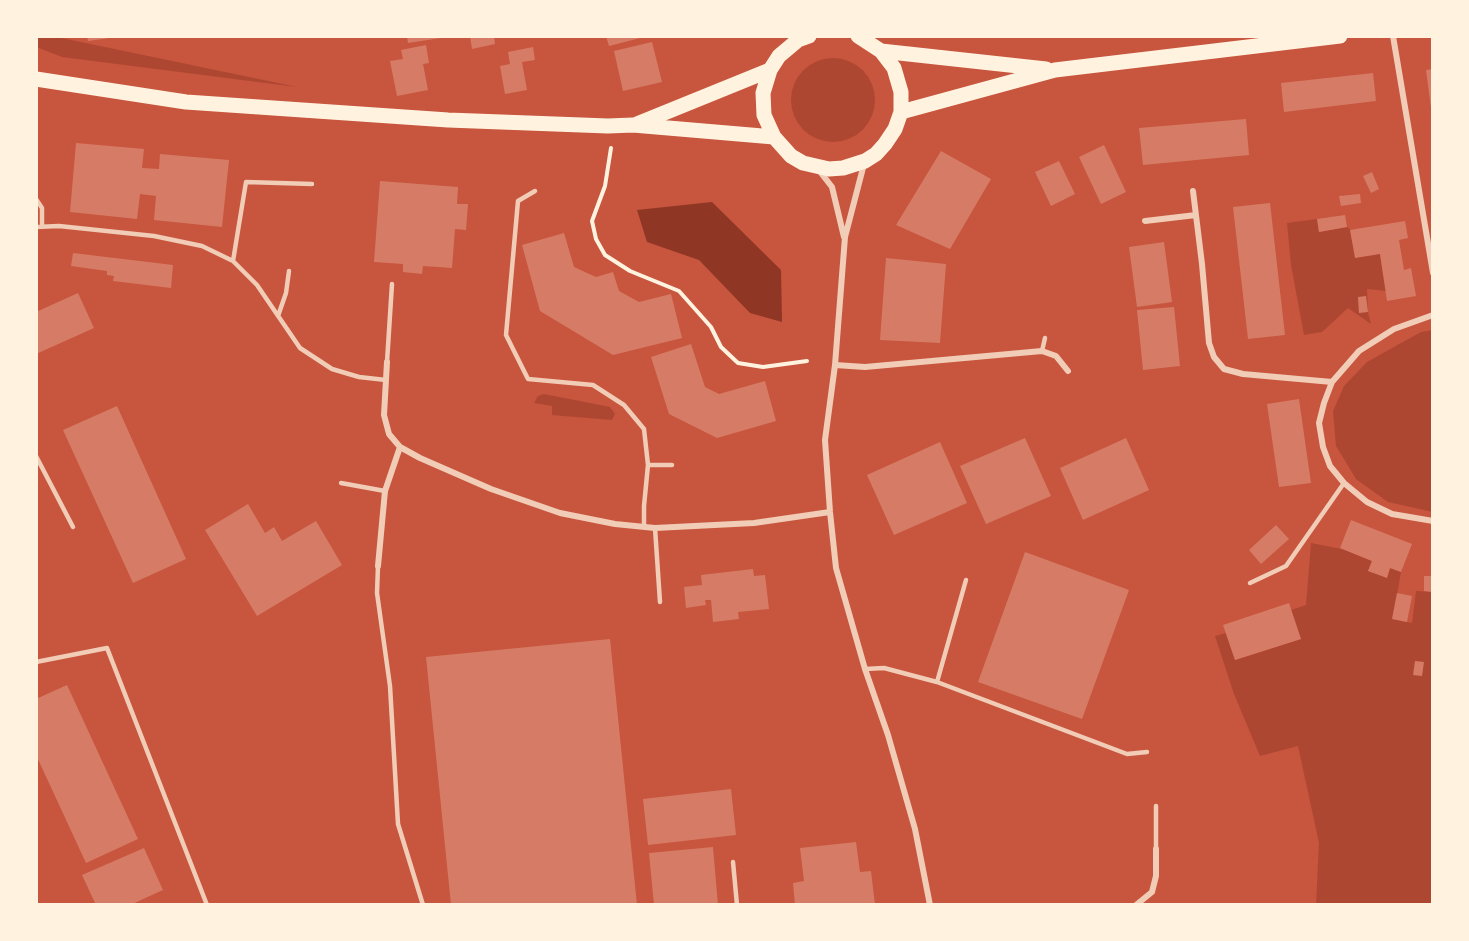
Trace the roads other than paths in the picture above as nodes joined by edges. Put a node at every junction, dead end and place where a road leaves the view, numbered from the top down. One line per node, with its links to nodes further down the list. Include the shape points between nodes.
1 (858, 36): 5 (main road)
2 (1340, 36): 7 (main road)
3 (1394, 36): 25 (street)
4 (802, 38): 6 (main road, via 779,56)
5 (881, 51): 7 (main road); 9 (main road, via 898,80)
6 (770, 70): 10 (main road); 11 (main road, via 763,93 765,115)
7 (1055, 70): 9 (main road)
8 (36, 79): 10 (main road, via 186,102 448,120)
9 (901, 112): 12 (main road, via 885,144)
10 (633, 125): 11 (main road)
11 (774, 137): 13 (main road, via 791,156)
12 (865, 161): 13 (main road, via 843,168); 22 (street)
13 (816, 167): 22 (street, via 832,187)
14 (312, 184): 23 (lane, via 246,182)
15 (535, 191): 38 (lane, via 518,201 506,335 528,379 593,385 624,405 644,429)
16 (1193, 191): 18 (street)
17 (36, 199): 20 (lane, via 42,208)
18 (1196, 215): 19 (street); 35 (street, via 1209,343 1214,357 1224,369 1243,374)
19 (1145, 220)
20 (42, 226): 21 (lane); 23 (lane, via 154,236 202,246)
21 (36, 227)
22 (845, 237): 32 (street)
23 (232, 261): 28 (lane, via 257,285)
24 (289, 271): 28 (lane)
25 (1433, 273)
26 (392, 284): 31 (lane)
27 (1433, 315): 35 (street, via 1377,338 1359,351)
28 (278, 316): 34 (lane, via 300,348 320,362 359,377)
29 (1045, 338): 30 (lane)
30 (1042, 351): 32 (street, via 866,367); 33 (street, via 1056,356)
31 (387, 362): 34 (street)
32 (835, 365): 43 (street, via 825,440)
33 (1068, 371)
34 (386, 380): 36 (street, via 384,415 389,434)
35 (1332, 382): 41 (street, via 1319,423 1320,436 1330,466)
36 (400, 447): 42 (street); 46 (street, via 491,489 560,513)
37 (36, 456): 45 (lane)
38 (648, 465): 39 (lane); 46 (lane)
39 (672, 465)
40 (340, 483): 42 (lane)
41 (1344, 483): 44 (street, via 1367,502 1392,514); 50 (lane, via 1286,566)
42 (385, 491): 48 (street)
43 (830, 512): 47 (street, via 754,523); 53 (street, via 836,568)
44 (1433, 521)
45 (73, 527)
46 (644, 527): 47 (street)
47 (655, 528): 51 (lane)
48 (378, 566): 60 (lane, via 377,594 390,686 398,824)
49 (966, 580): 54 (lane)
50 (1250, 583)
51 (660, 602)
52 (36, 662): 59 (lane, via 107,648)
53 (865, 669): 54 (lane, via 884,668); 62 (street, via 915,829)
54 (937, 682): 55 (lane, via 1127,754)
55 (1148, 752)
56 (1156, 806): 57 (lane)
57 (1156, 849): 63 (street, via 1152,892)
58 (733, 862): 61 (lane)
59 (207, 905)
60 (423, 905)
61 (737, 905)
62 (930, 905)
63 (1136, 905)

